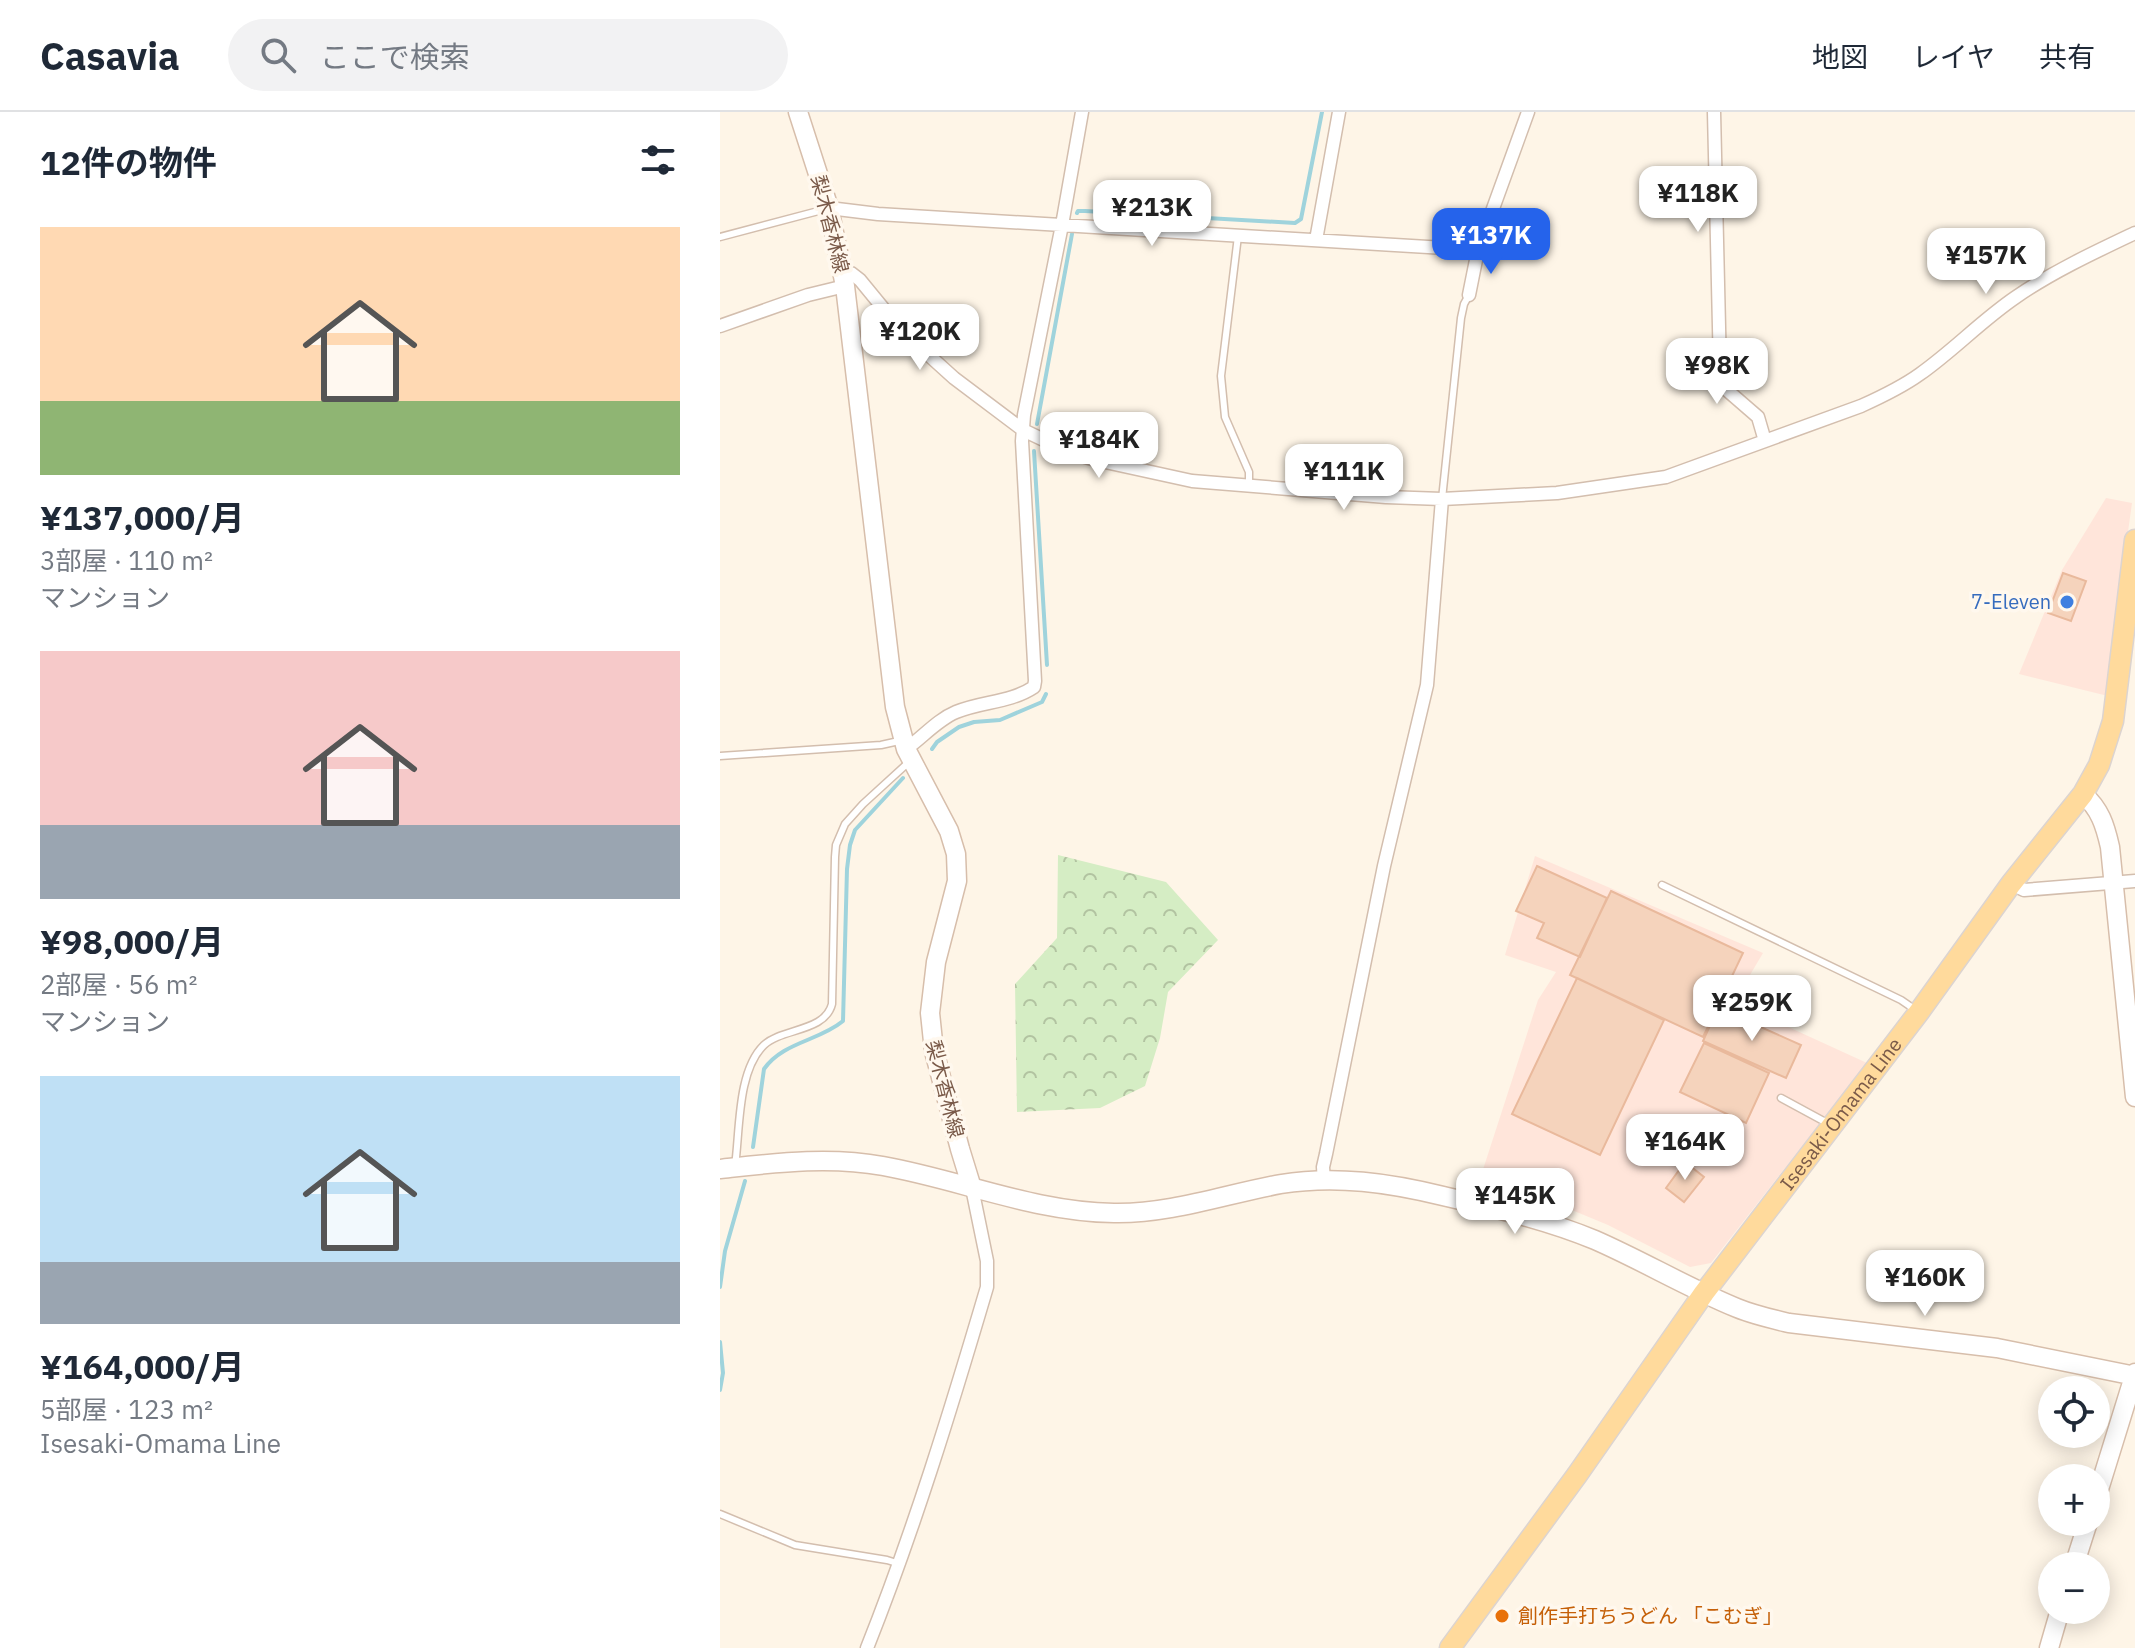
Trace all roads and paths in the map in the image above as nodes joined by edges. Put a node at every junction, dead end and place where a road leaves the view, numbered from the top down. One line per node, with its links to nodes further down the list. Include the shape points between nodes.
1 (798, 112): 6 (main road, 梨木香林線)
2 (1082, 112): 7 (street)
3 (1339, 112): 11 (street)
4 (1528, 112): 12 (street)
5 (1714, 112): 17 (street, via 1720,370 1728,391 1758,417)
6 (829, 208): 7 (street); 10 (lane); 13 (main road, 梨木香林線)
7 (1062, 225): 9 (street); 16 (street)
8 (2135, 233): 17 (street, via 2015,297 1905,384)
9 (1238, 236): 11 (street); 18 (lane, via 1221,376 1225,417 1249,472)
10 (720, 237)
11 (1316, 240): 12 (street)
12 (1478, 250): 14 (street)
13 (843, 278): 15 (street); 16 (street, via 851,273 860,280 901,330); 21 (main road, 梨木香林線, via 891,679)
14 (1469, 295): 19 (lane, via 1461,318)
15 (720, 326)
16 (1023, 430): 18 (street, via 1071,453 1118,466); 21 (street, via 1034,687 951,714)
17 (1765, 441): 19 (street, via 1653,480 1557,493)
18 (1249, 486): 19 (street)
19 (1442, 499): 33 (street, via 1427,685 1357,994)
20 (2135, 540): 23 (main road, Isesaki-Omama Line, via 2113,721)
21 (907, 750): 22 (lane, via 881,745); 32 (lane, via 839,834 830,1012 766,1043 752,1062); 34 (main road, 梨木香林線, via 956,854 957,881 936,962 930,1013 934,1051)
22 (720, 756)
23 (2083, 794): 25 (main road, via 2097,807 2106,830); 26 (main road, Isesaki-Omama Line)
24 (2135, 881): 25 (street)
25 (2114, 883): 26 (street, via 2024,890); 29 (main road)
26 (2011, 884): 28 (main road, Isesaki-Omama Line)
27 (1662, 885): 28 (lane)
28 (1919, 1012): 31 (main road, Isesaki-Omama Line)
29 (2135, 1097)
30 (1781, 1098): 31 (lane)
31 (1832, 1126): 35 (main road, Isesaki-Omama Line)
32 (727, 1168): 34 (main road, via 808,1160 860,1163)
33 (1324, 1181): 34 (main road, via 1133,1213 1055,1208); 35 (main road, via 1388,1185 1535,1219 1592,1239)
34 (972, 1188): 39 (street, via 987,1287)
35 (1704, 1293): 36 (main road, via 1789,1323 1997,1348); 42 (main road, Isesaki-Omama Line)
36 (2135, 1375): 37 (main road)
37 (2107, 1464)
38 (720, 1514): 39 (lane, via 795,1545)
39 (900, 1564): 41 (street)
40 (2056, 1624): 43 (main road)
41 (867, 1648)
42 (1450, 1648)
43 (2049, 1648)

